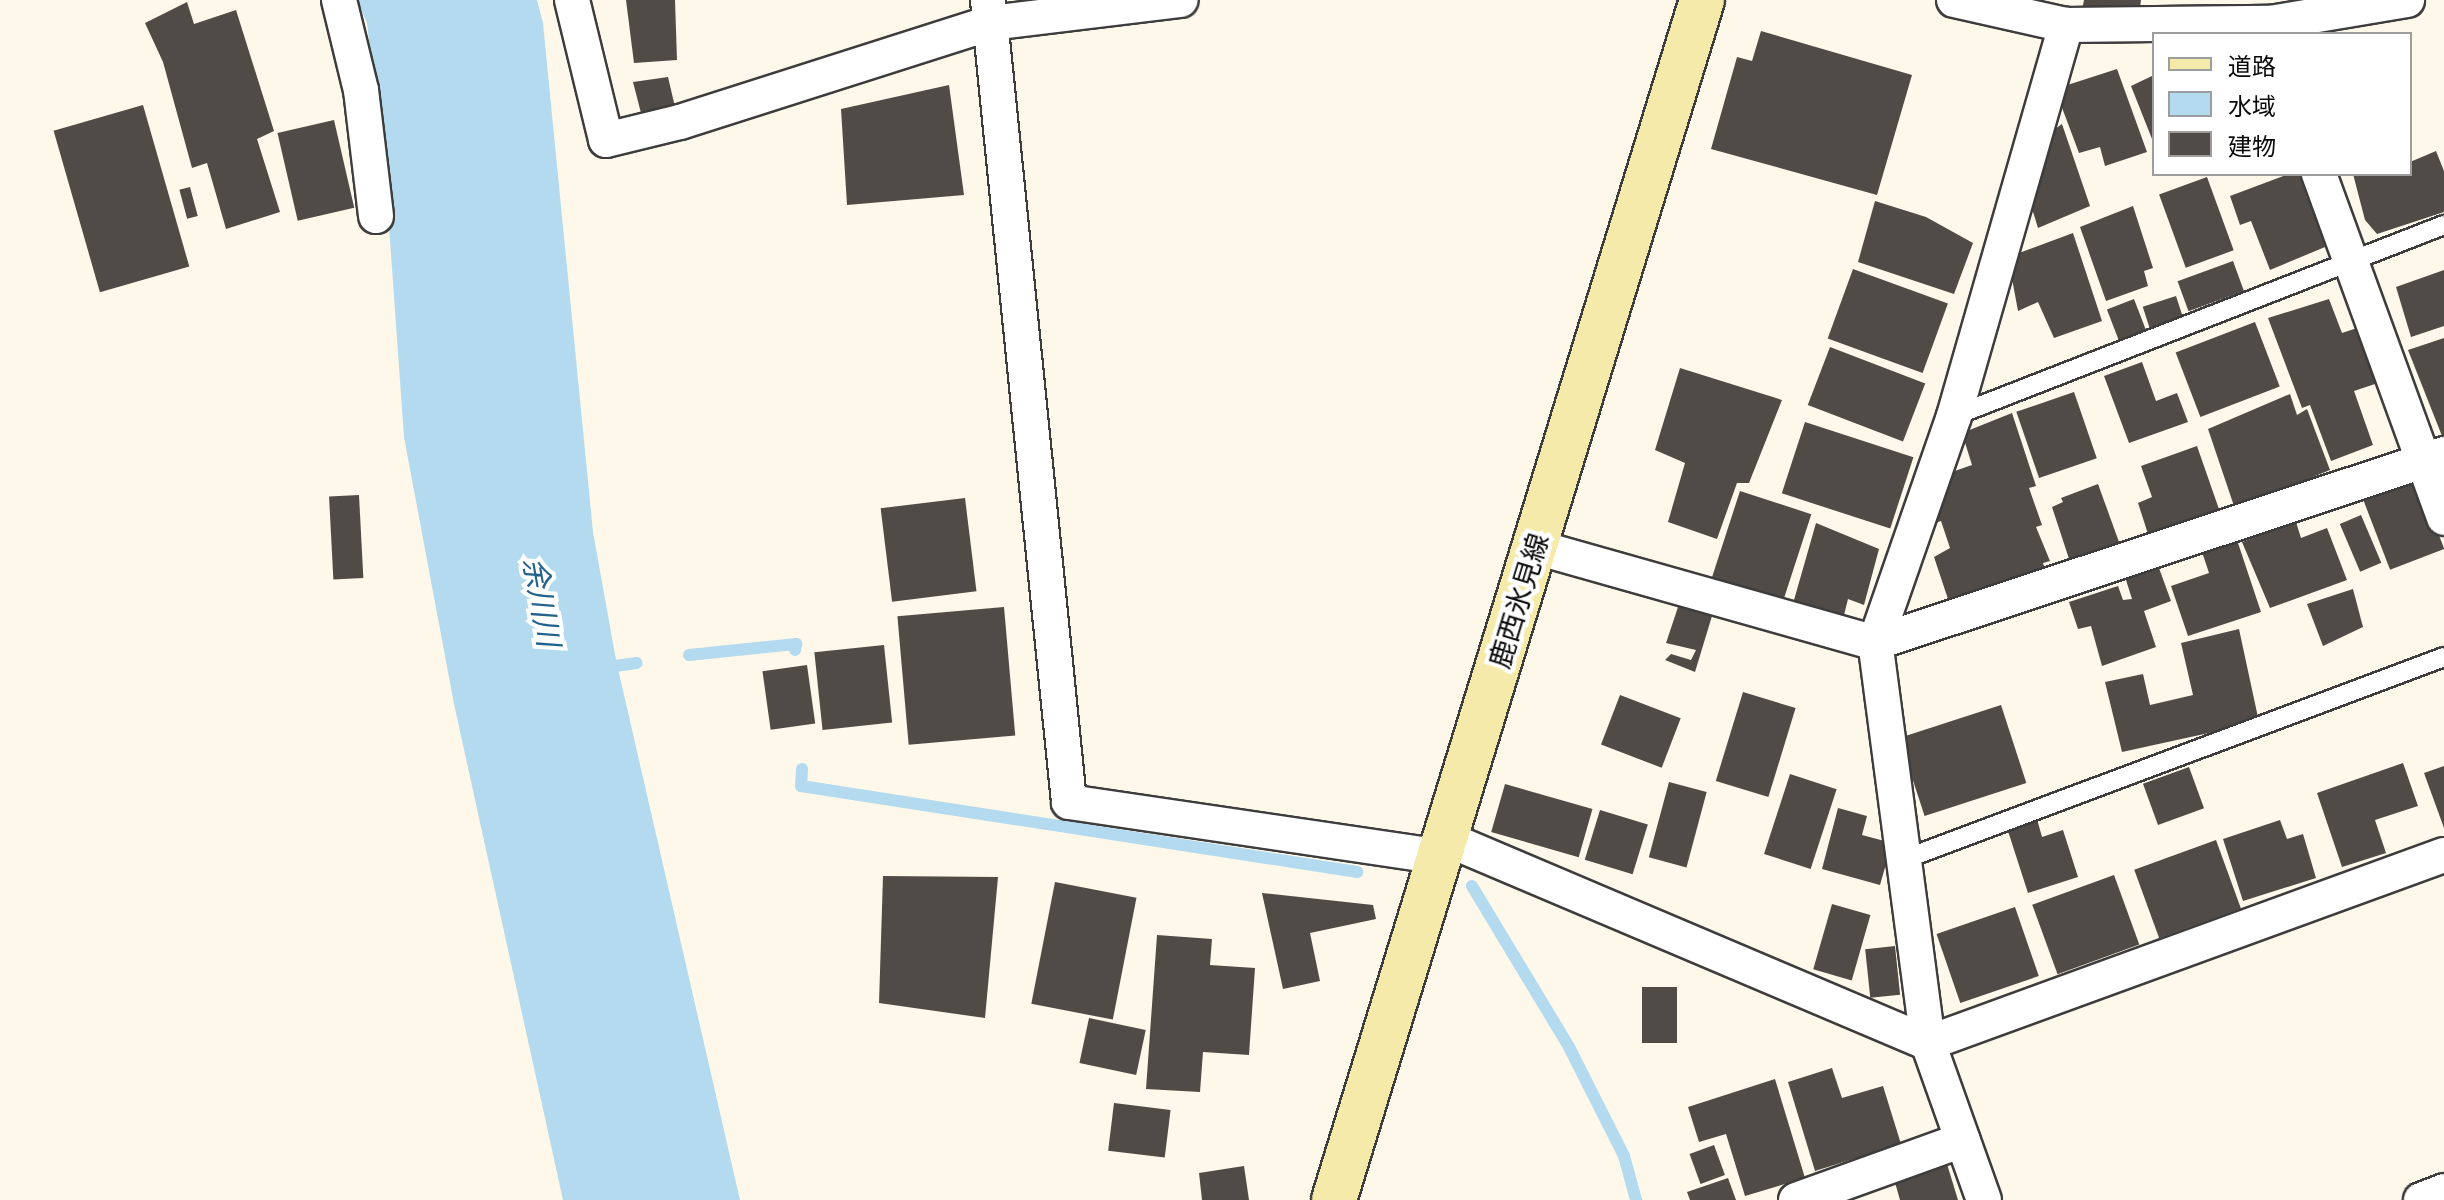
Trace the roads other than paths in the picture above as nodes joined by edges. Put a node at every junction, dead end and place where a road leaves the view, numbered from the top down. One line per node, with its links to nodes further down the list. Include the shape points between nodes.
1 (339, 0): 11 (street, via 361,90)
2 (572, 0): 7 (street, via 606,140)
3 (1181, 0): 7 (street)
4 (1702, 0): 17 (main road, 鹿西氷見線)
5 (1954, 0): 9 (street)
6 (2407, 0): 8 (street)
7 (989, 12): 20 (street, via 1069,802)
8 (2268, 19): 9 (street)
9 (2066, 25): 14 (street)
10 (2320, 176): 13 (street)
11 (376, 216)
12 (2444, 225): 13 (lane)
13 (2347, 260): 14 (lane); 15 (street)
14 (1954, 416): 18 (street)
15 (2433, 458): 16 (street); 18 (street)
16 (2444, 518)
17 (1536, 547): 18 (street); 20 (main road, 鹿西氷見線)
18 (1875, 643): 22 (street)
19 (2444, 657): 22 (lane)
20 (1444, 848): 23 (street); 26 (main road, 鹿西氷見線)
21 (2444, 855): 23 (street)
22 (1905, 859): 23 (street)
23 (1928, 1043): 24 (street)
24 (1963, 1140): 27 (street); 28 (street)
25 (2444, 1191): 29 (street)
26 (1334, 1200)
27 (1796, 1200)
28 (1984, 1200)
29 (2421, 1200)

